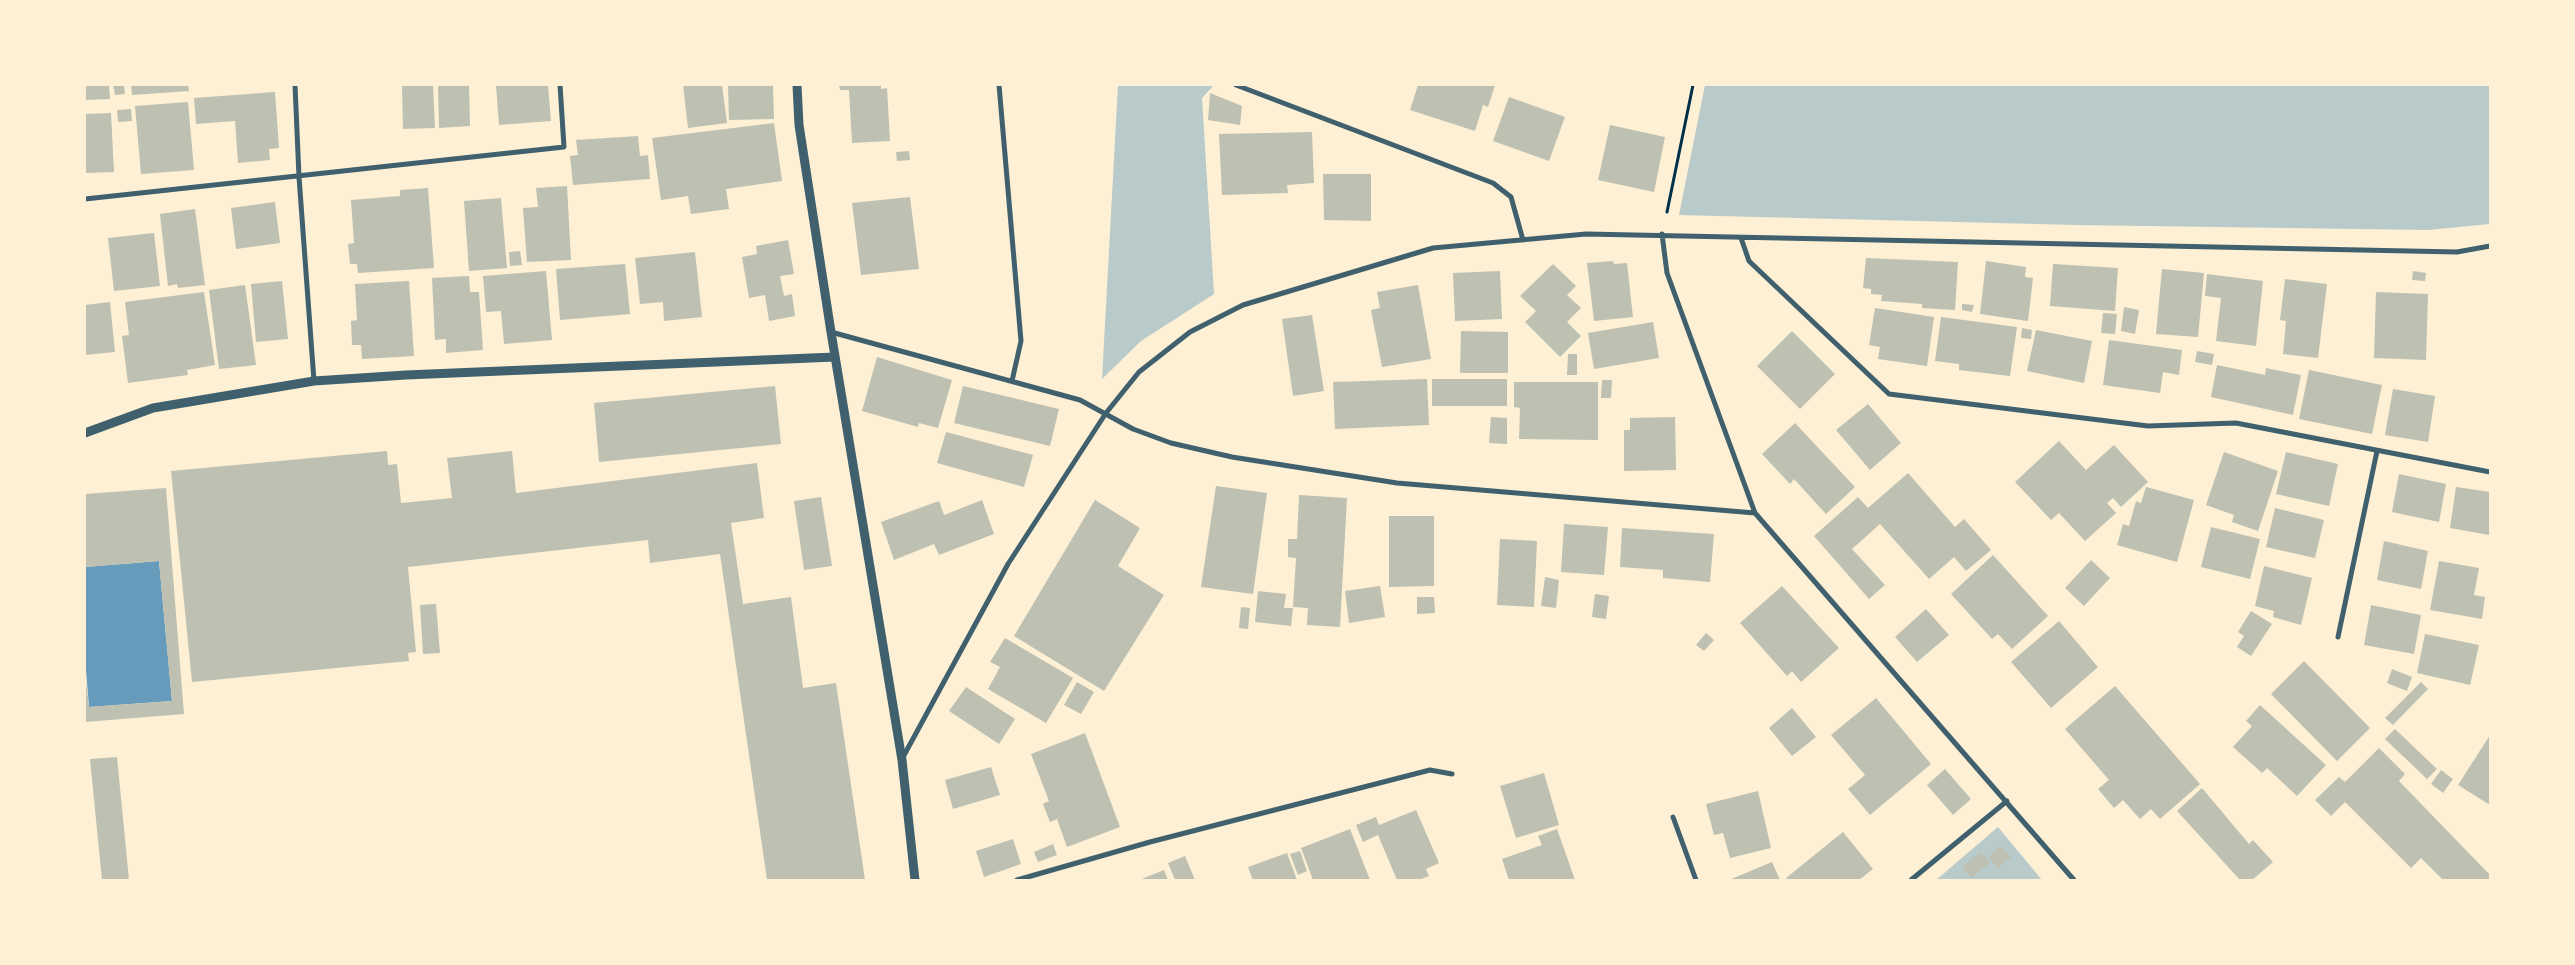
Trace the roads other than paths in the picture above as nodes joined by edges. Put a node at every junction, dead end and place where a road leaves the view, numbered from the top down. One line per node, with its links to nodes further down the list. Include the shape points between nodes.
1 (295, 85): 6 (street)
2 (560, 85): 6 (street, via 564,147)
3 (797, 85): 12 (street, via 799,125)
4 (999, 85): 15 (street, via 1021,341)
5 (1236, 85): 10 (street, via 1493,183 1511,197)
6 (299, 177): 7 (street); 14 (street)
7 (85, 198)
8 (1662, 234): 9 (street); 10 (street, via 1586,234); 20 (street, via 1667,273)
9 (1741, 238): 11 (street, via 2456,252); 18 (street, via 1749,261 1889,394 2148,426 2236,423)
10 (1523, 240): 16 (street, via 1433,248 1243,305 1190,332 1140,372)
11 (2490, 246)
12 (831, 332): 13 (street); 15 (street)
13 (835, 357): 14 (street, via 406,374); 22 (street)
14 (314, 381): 17 (street, via 153,408)
15 (1012, 381): 16 (street, via 1080,400)
16 (1106, 412): 20 (street, via 1133,429 1171,443 1232,457 1378,480); 22 (street, via 1008,564)
17 (85, 433)
18 (2377, 451): 19 (street); 21 (street)
19 (2490, 472)
20 (1755, 513): 24 (street)
21 (2338, 637)
22 (902, 760): 26 (street)
23 (1452, 774): 27 (street, via 1430,770)
24 (2007, 801): 29 (street); 30 (street)
25 (1673, 817): 28 (street)
26 (915, 880)
27 (1017, 880)
28 (1696, 880)
29 (1911, 880)
30 (2074, 880)

